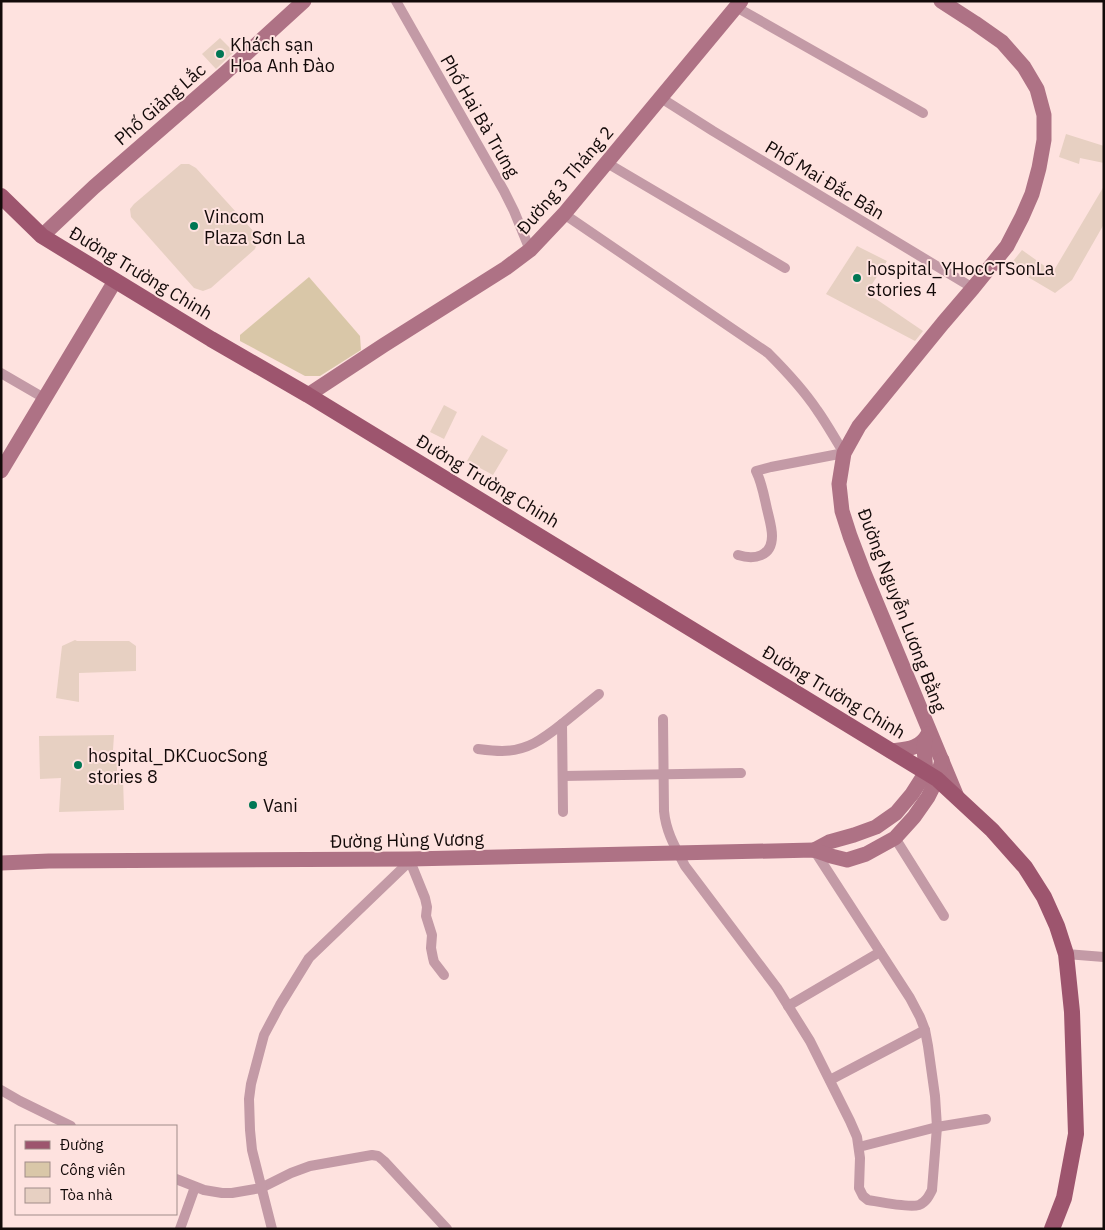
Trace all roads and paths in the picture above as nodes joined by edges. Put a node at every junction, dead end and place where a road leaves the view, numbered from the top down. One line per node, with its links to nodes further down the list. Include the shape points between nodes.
1 (396, 1): 11 (street, Phố Hai Bà Trưng, via 504,191)
2 (941, 1): 14 (street, Đường Nguyễn Lương Bằng, via 1002,42 1024,67 1037,89 1044,115 1044,140 1032,194 1007,246)
3 (299, 3): 10 (street, Phố Giảng Lắc)
4 (738, 4): 5 (street, Đường 3 Tháng 2); 6 (street)
5 (661, 98): 7 (street, Đường 3 Tháng 2); 14 (street, Phố Mai Đắc Bân)
6 (923, 113)
7 (607, 163): 9 (street, Đường 3 Tháng 2); 12 (street)
8 (1, 196): 10 (main road, Đường Trường Chinh)
9 (564, 214): 11 (street, Đường 3 Tháng 2); 18 (street, via 768,353 807,396)
10 (42, 236): 13 (main road, Đường Trường Chinh)
11 (530, 250): 16 (street, Đường 3 Tháng 2)
12 (785, 268)
13 (115, 281): 16 (main road, Đường Trường Chinh); 17 (street)
14 (973, 288): 18 (street, Đường Nguyễn Lương Bằng, via 859,426)
15 (1, 373): 17 (street)
16 (308, 395): 27 (main road, Đường Trường Chinh)
17 (44, 398): 19 (street)
18 (844, 453): 21 (street, via 756,471 771,528 771,544 759,557); 25 (street, Đường Nguyễn Lương Bằng, via 839,484 842,511)
19 (5, 454): 20 (street)
20 (1, 471)
21 (738, 555)
22 (599, 694): 24 (street)
23 (663, 719): 30 (street)
24 (562, 724): 26 (street, via 519,750); 31 (street)
25 (927, 735): 27 (street, via 919,745); 28 (street, Đường Nguyễn Lương Bằng); 32 (street, via 924,748)
26 (478, 749)
27 (891, 751): 32 (main road, Đường Trường Chinh)
28 (942, 760): 32 (street); 33 (street, Đường Nguyễn Lương Bằng)
29 (741, 773): 30 (street)
30 (663, 774): 31 (street); 37 (street, via 665,823)
31 (563, 776): 34 (street)
32 (932, 776): 33 (main road, Đường Trường Chinh); 35 (street, Đường Hùng Vương, via 914,817); 36 (street, Đường Hùng Vương, via 876,827)
33 (957, 797): 42 (main road, Đường Trường Chinh, via 1025,867 1044,898)
34 (563, 812)
35 (895, 838): 36 (street, Đường Hùng Vương, via 847,860); 40 (street)
36 (814, 850): 37 (street, Đường Hùng Vương); 41 (street)
37 (678, 853): 38 (street, Đường Hùng Vương); 45 (street)
38 (410, 860): 39 (street, Đường Hùng Vương); 44 (street, via 425,898 434,962); 55 (street, via 309,958 264,1035 249,1099 252,1150)
39 (1, 863)
40 (944, 916)
41 (880, 952): 45 (street); 46 (street, via 916,1008)
42 (1066, 954): 43 (street); 59 (main road, Đường Trường Chinh, via 1072,1012 1076,1134 1064,1198)
43 (1104, 957)
44 (444, 975)
45 (788, 1006): 47 (street)
46 (925, 1030): 47 (street); 51 (street, via 934,1081)
47 (830, 1080): 52 (street)
48 (1, 1090): 50 (street)
49 (986, 1119): 51 (street)
50 (69, 1125)
51 (936, 1127): 52 (street); 52 (street, via 932,1190 919,1205 868,1200 862,1196 859,1188)
52 (859, 1147)
53 (178, 1180): 54 (street)
54 (194, 1187): 55 (street, via 222,1193); 56 (street)
55 (262, 1188): 57 (street); 58 (street, via 310,1166 378,1156)
56 (180, 1229)
57 (272, 1229)
58 (447, 1229)
59 (1052, 1229)

